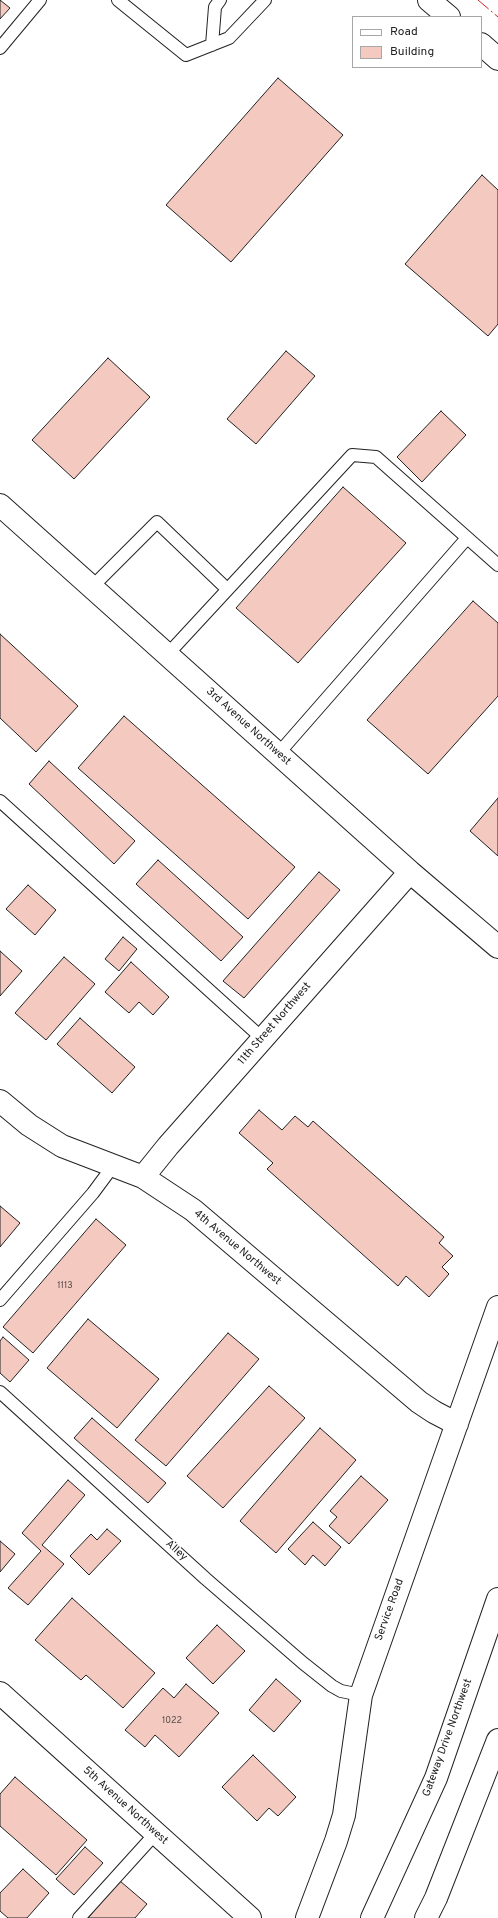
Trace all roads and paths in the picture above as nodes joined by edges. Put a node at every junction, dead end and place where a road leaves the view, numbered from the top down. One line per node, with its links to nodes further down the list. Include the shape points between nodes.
1 (40, 0): 9 (lane)
2 (118, 0): 7 (lane, via 186,55)
3 (220, 0): 7 (lane, via 215,6)
4 (265, 0): 7 (lane, via 229,38)
5 (429, 0): 6 (main road)
6 (448, 16)
7 (212, 45)
8 (482, 45): 10 (main road)
9 (0, 48)
10 (498, 59)
11 (0, 505): 14 (main road, 3rd Avenue Northwest)
12 (467, 538): 13 (lane); 15 (lane, via 376,457 352,455); 17 (lane)
13 (498, 565)
14 (92, 587): 15 (lane, via 156,522); 16 (main road, 3rd Avenue Northwest)
15 (227, 589): 16 (lane)
16 (166, 654): 17 (main road, 3rd Avenue Northwest)
17 (278, 754): 19 (main road, 3rd Avenue Northwest)
18 (0, 801): 21 (lane)
19 (410, 872): 20 (main road, 3rd Avenue Northwest); 21 (main road, 11th Street Northwest)
20 (498, 947)
21 (262, 1039): 24 (main road, 11th Street Northwest)
22 (0, 1101): 23 (main road, 4th Avenue Northwest, via 29,1125 62,1146)
23 (113, 1166): 24 (main road, 4th Avenue Northwest); 25 (lane, via 93,1193)
24 (143, 1177): 28 (main road, 4th Avenue Northwest, via 193,1210 419,1402)
25 (0, 1300)
26 (498, 1307): 28 (main road, Service Road)
27 (0, 1392): 31 (lane, Alley, via 206,1579 308,1667 341,1691)
28 (457, 1424): 31 (main road, Service Road)
29 (498, 1599): 38 (main road, Gateway Drive Northwest, via 436,1778)
30 (0, 1693): 33 (main road, 5th Avenue Northwest)
31 (361, 1695): 37 (main road, Service Road, via 344,1814)
32 (498, 1740): 34 (main road)
33 (154, 1834): 35 (lane); 36 (main road, 5th Avenue Northwest)
34 (434, 1908): 39 (main road)
35 (79, 1918)
36 (250, 1918)
37 (307, 1918)
38 (372, 1918)
39 (426, 1918)

